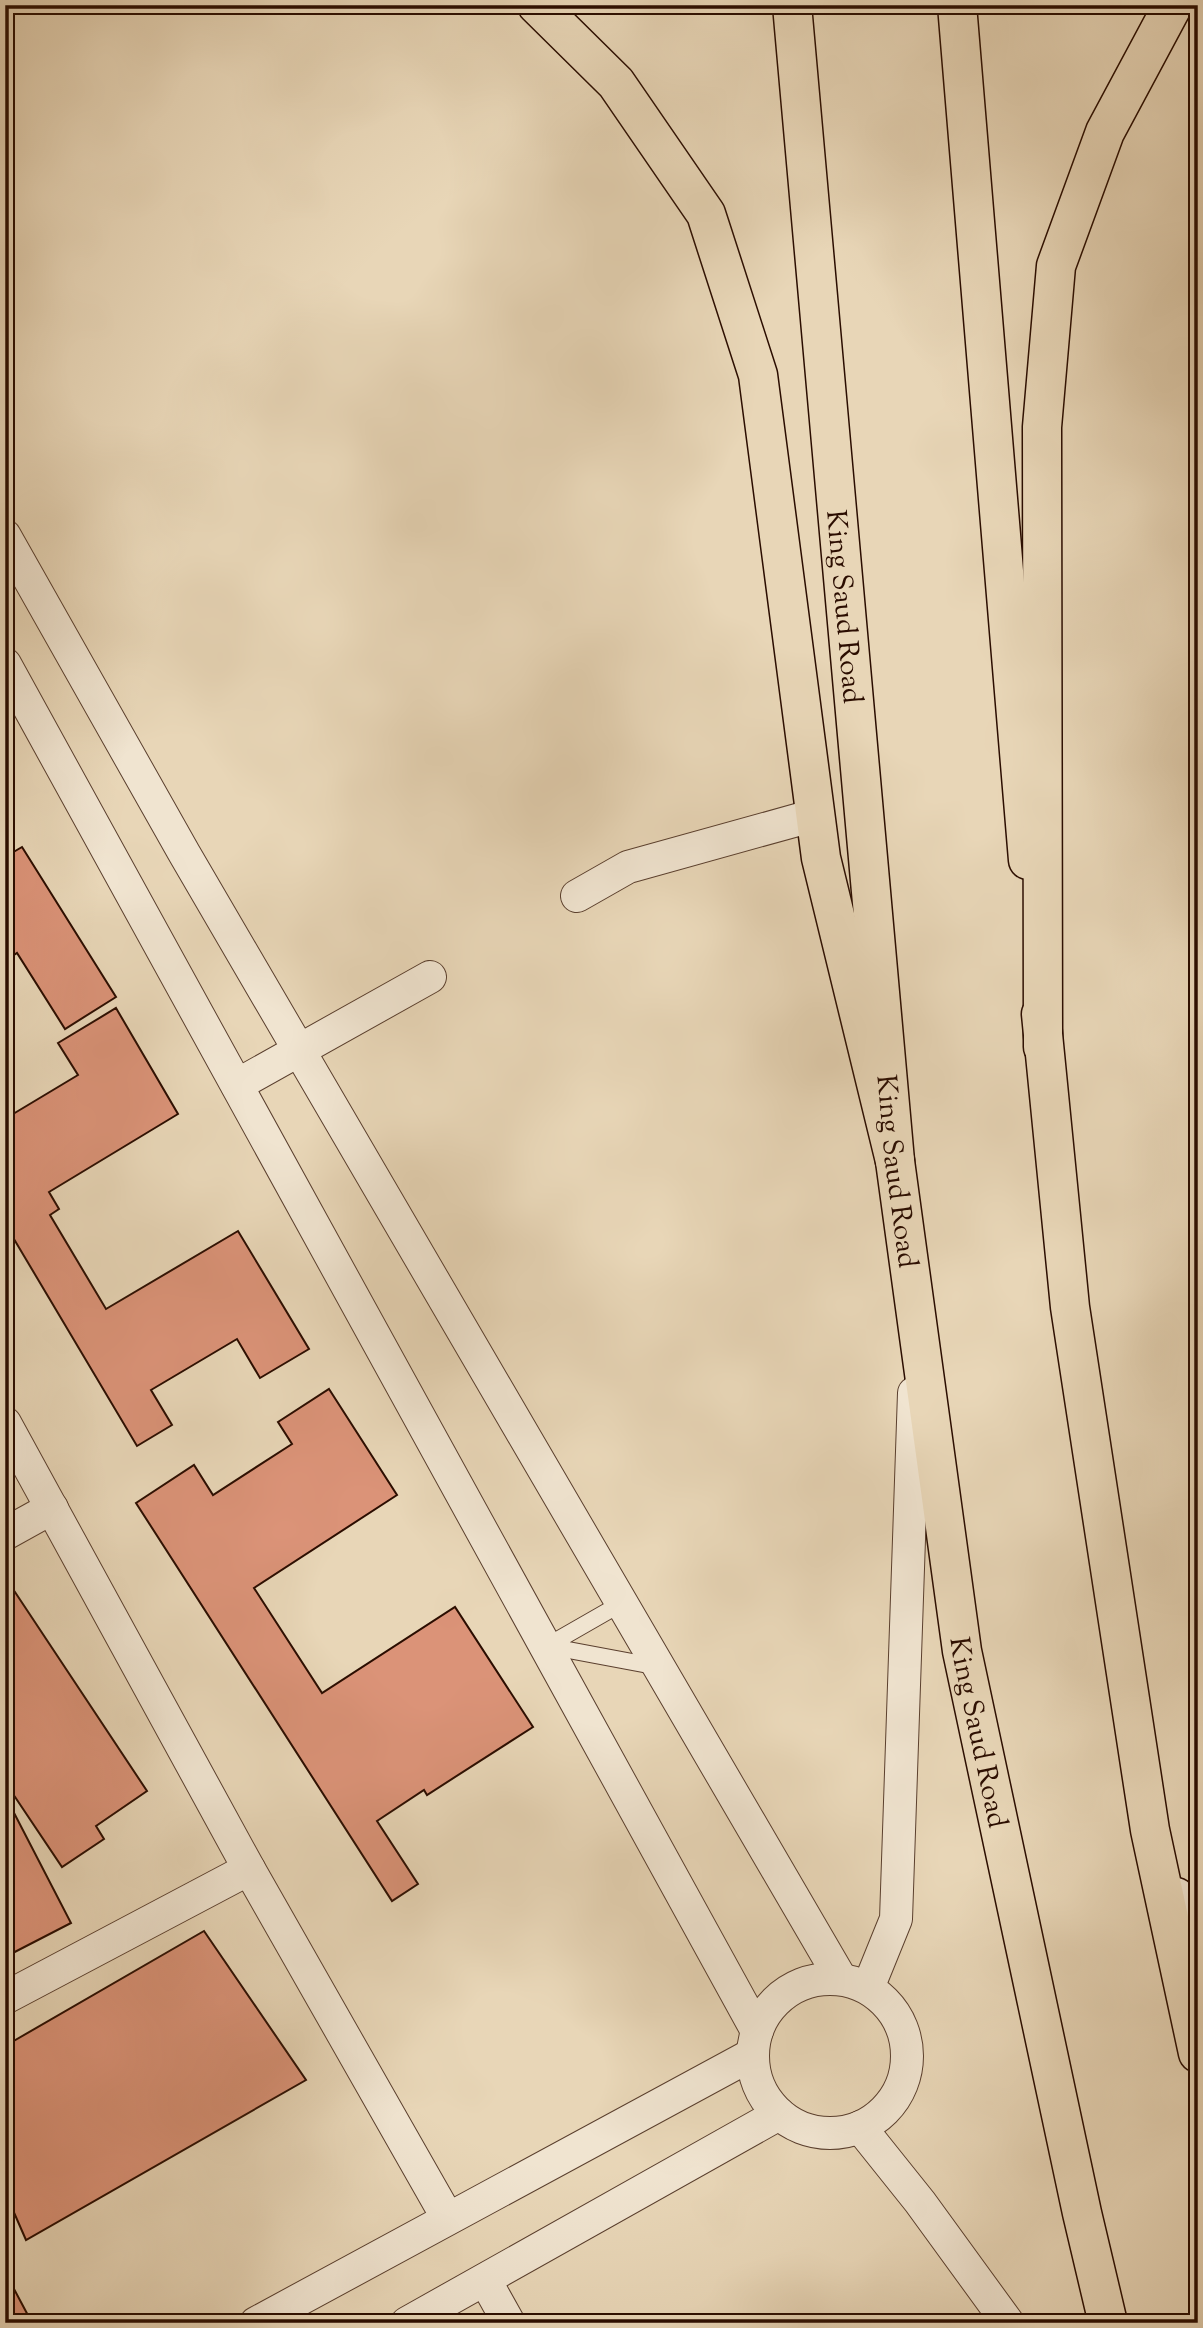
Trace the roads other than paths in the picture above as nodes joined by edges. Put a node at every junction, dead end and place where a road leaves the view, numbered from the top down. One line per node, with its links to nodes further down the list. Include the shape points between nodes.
1 (537, 5): 7 (main road, via 616,83 706,214 758,375)
2 (792, 5): 13 (main road, King Saud Road)
3 (957, 5): 10 (main road)
4 (1173, 5): 10 (main road, via 1105,132 1056,266 1042,427)
5 (5, 536): 11 (street)
6 (5, 664): 12 (street)
7 (815, 815): 8 (street, via 628,867); 13 (main road, via 821,858)
8 (577, 896)
9 (430, 977): 11 (street)
10 (1043, 1047): 20 (main road, via 1070,1307)
11 (300, 1052): 12 (street); 18 (street)
12 (237, 1086): 25 (street)
13 (895, 1161): 14 (main road, King Saud Road)
14 (917, 1318): 23 (street, via 896,1919); 35 (main road, King Saud Road, via 962,1651)
15 (5, 1423): 16 (street)
16 (52, 1508): 17 (street); 21 (street)
17 (5, 1534)
18 (622, 1604): 19 (street); 19 (lane, via 547,1647)
19 (659, 1667): 23 (street)
20 (1150, 1830): 22 (main road); 26 (main road)
21 (249, 1869): 24 (street); 29 (street)
22 (1198, 1954)
23 (854, 1984): 25 (street, via 814,1980 790,1991 770,2008); 28 (street, via 887,2004 900,2024 907,2048 906,2072 896,2095 880,2114)
24 (5, 1998)
25 (755, 2043): 27 (street, via 756,2076 764,2096); 29 (street)
26 (1198, 2053)
27 (779, 2114): 28 (street, via 817,2132); 30 (street)
28 (860, 2127): 34 (street)
29 (447, 2217): 31 (street)
30 (485, 2280): 32 (street); 33 (street)
31 (256, 2323)
32 (407, 2323)
33 (509, 2323)
34 (1008, 2323)
35 (1108, 2323)

